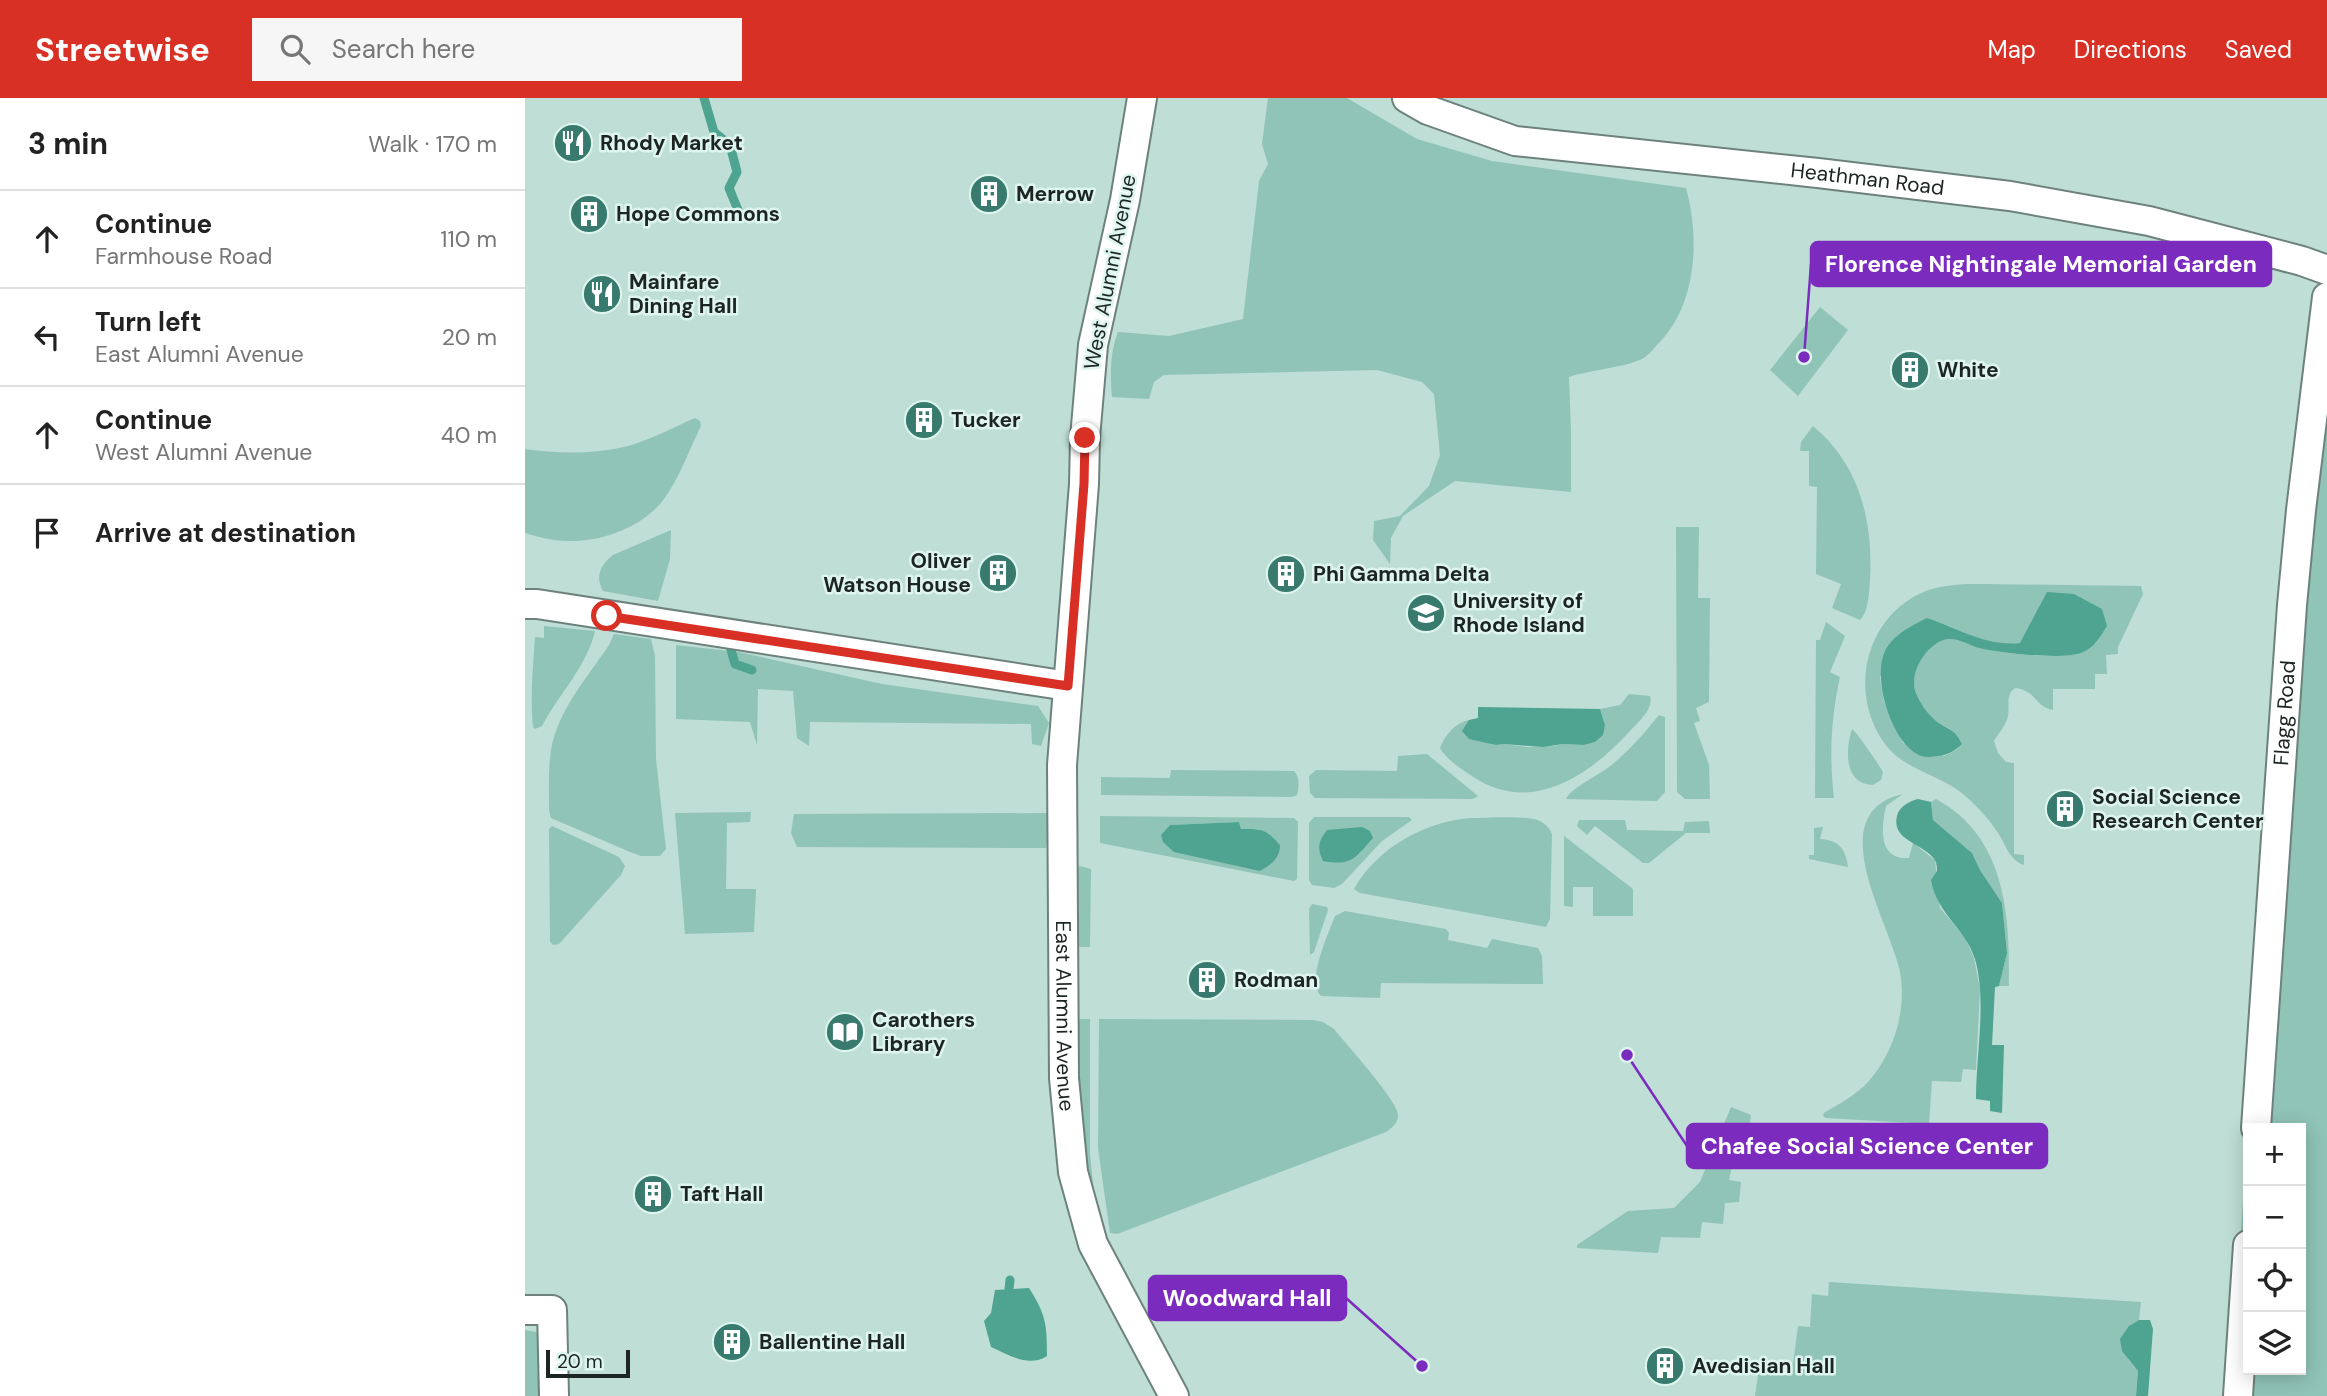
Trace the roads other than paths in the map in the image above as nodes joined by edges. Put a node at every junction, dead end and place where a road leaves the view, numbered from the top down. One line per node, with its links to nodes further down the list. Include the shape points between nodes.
1 (1142, 98): 6 (street, West Alumni Avenue, via 1093,345)
2 (1406, 98): 3 (street, Heathman Road, via 1515,141 2010,196 2149,221)
3 (2327, 270)
4 (2327, 297): 8 (street, Flagg Road, via 2291,606)
5 (525, 604): 7 (street)
6 (1072, 614): 7 (street, East Alumni Avenue)
7 (1068, 686): 12 (street, East Alumni Avenue, via 1062,765 1063,1014 1073,1172 1093,1244)
8 (2256, 1123)
9 (2248, 1249): 13 (street)
10 (538, 1310): 11 (street)
11 (554, 1396)
12 (1174, 1396)
13 (2238, 1396)

